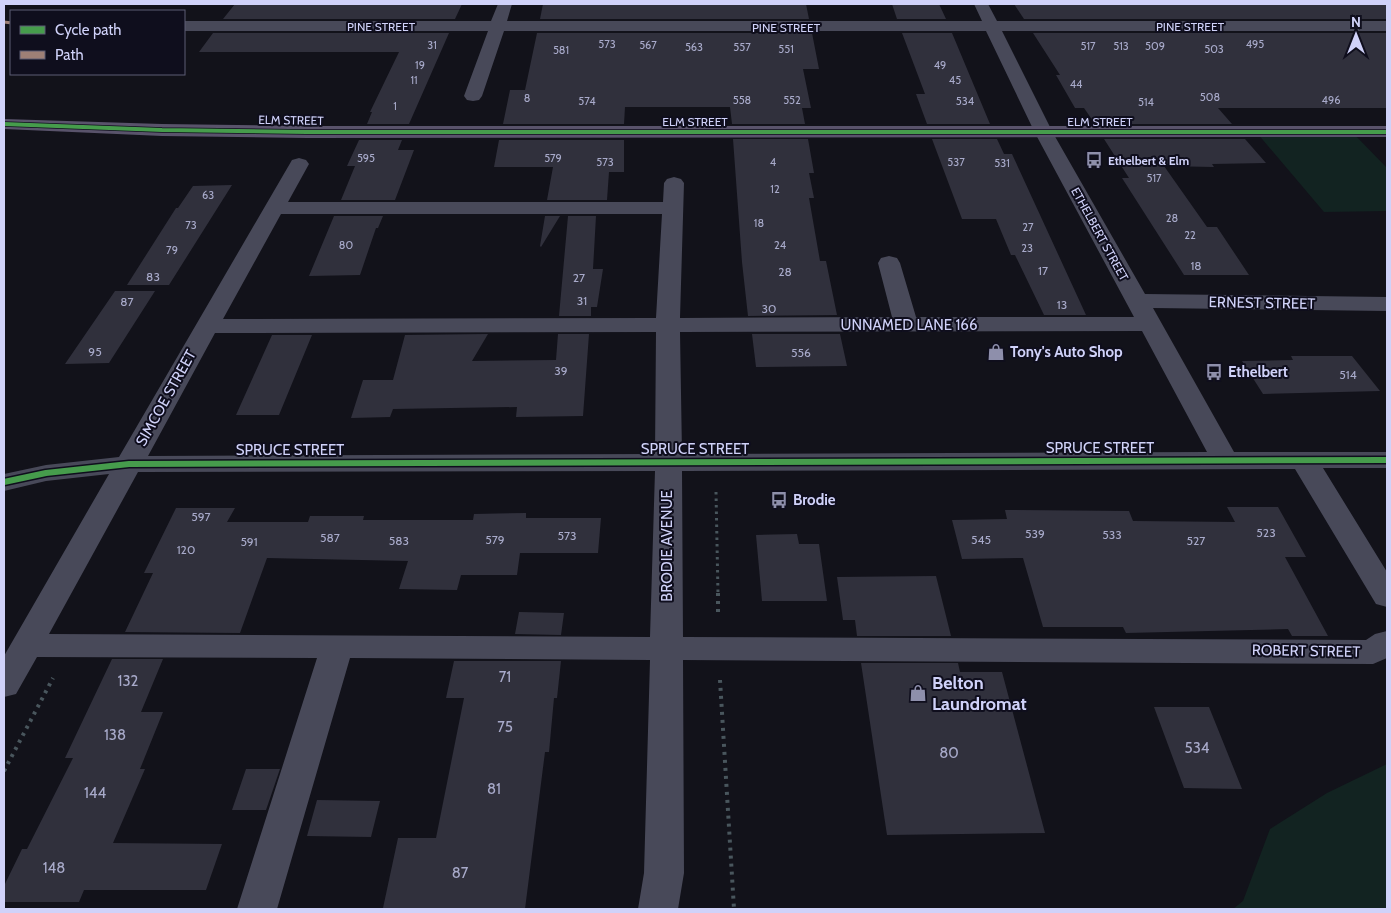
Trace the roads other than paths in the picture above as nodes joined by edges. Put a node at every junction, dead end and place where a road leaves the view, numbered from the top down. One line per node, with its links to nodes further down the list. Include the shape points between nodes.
1 (505, 4): 4 (street)
2 (981, 4): 6 (street, ETHELBERT STREET)
3 (185, 26): 4 (street, PINE STREET)
4 (496, 26): 6 (street, PINE STREET); 7 (street)
5 (1387, 26): 6 (street, PINE STREET)
6 (993, 27): 10 (street, ETHELBERT STREET)
7 (473, 96)
8 (4, 124): 10 (main road, ELM STREET, via 317,132)
9 (1387, 132): 10 (main road, ELM STREET)
10 (1044, 133): 14 (street, ETHELBERT STREET)
11 (299, 164): 12 (street, SIMCOE STREET)
12 (274, 208): 17 (street, BRODIE AVENUE, via 673,195); 19 (street, SIMCOE STREET)
13 (888, 263): 18 (street)
14 (1137, 301): 15 (street, ERNEST STREET); 16 (street, ETHELBERT STREET)
15 (1387, 304)
16 (1150, 324): 18 (street, UNNAMED LANE 166); 20 (street, ETHELBERT STREET)
17 (668, 325): 18 (street, UNNAMED LANE 166); 19 (street, UNNAMED LANE 166); 23 (street, BRODIE AVENUE)
18 (906, 325)
19 (207, 326): 24 (street, SIMCOE STREET)
20 (1225, 460): 21 (street, SPRUCE STREET); 23 (street, SPRUCE STREET)
21 (1304, 460): 22 (street, SPRUCE STREET); 26 (street)
22 (1387, 460)
23 (668, 461): 24 (street, SPRUCE STREET); 29 (street, BRODIE AVENUE)
24 (129, 464): 25 (street, SPRUCE STREET, via 46,473); 30 (street, SIMCOE STREET)
25 (4, 482)
26 (1387, 598)
27 (1387, 642): 29 (street, ROBERT STREET, via 1373,652)
28 (337, 646): 29 (street, ROBERT STREET); 30 (street, ROBERT STREET); 31 (street)
29 (666, 648): 32 (street, BRODIE AVENUE, via 664,873)
30 (13, 664)
31 (257, 909)
32 (658, 909)

